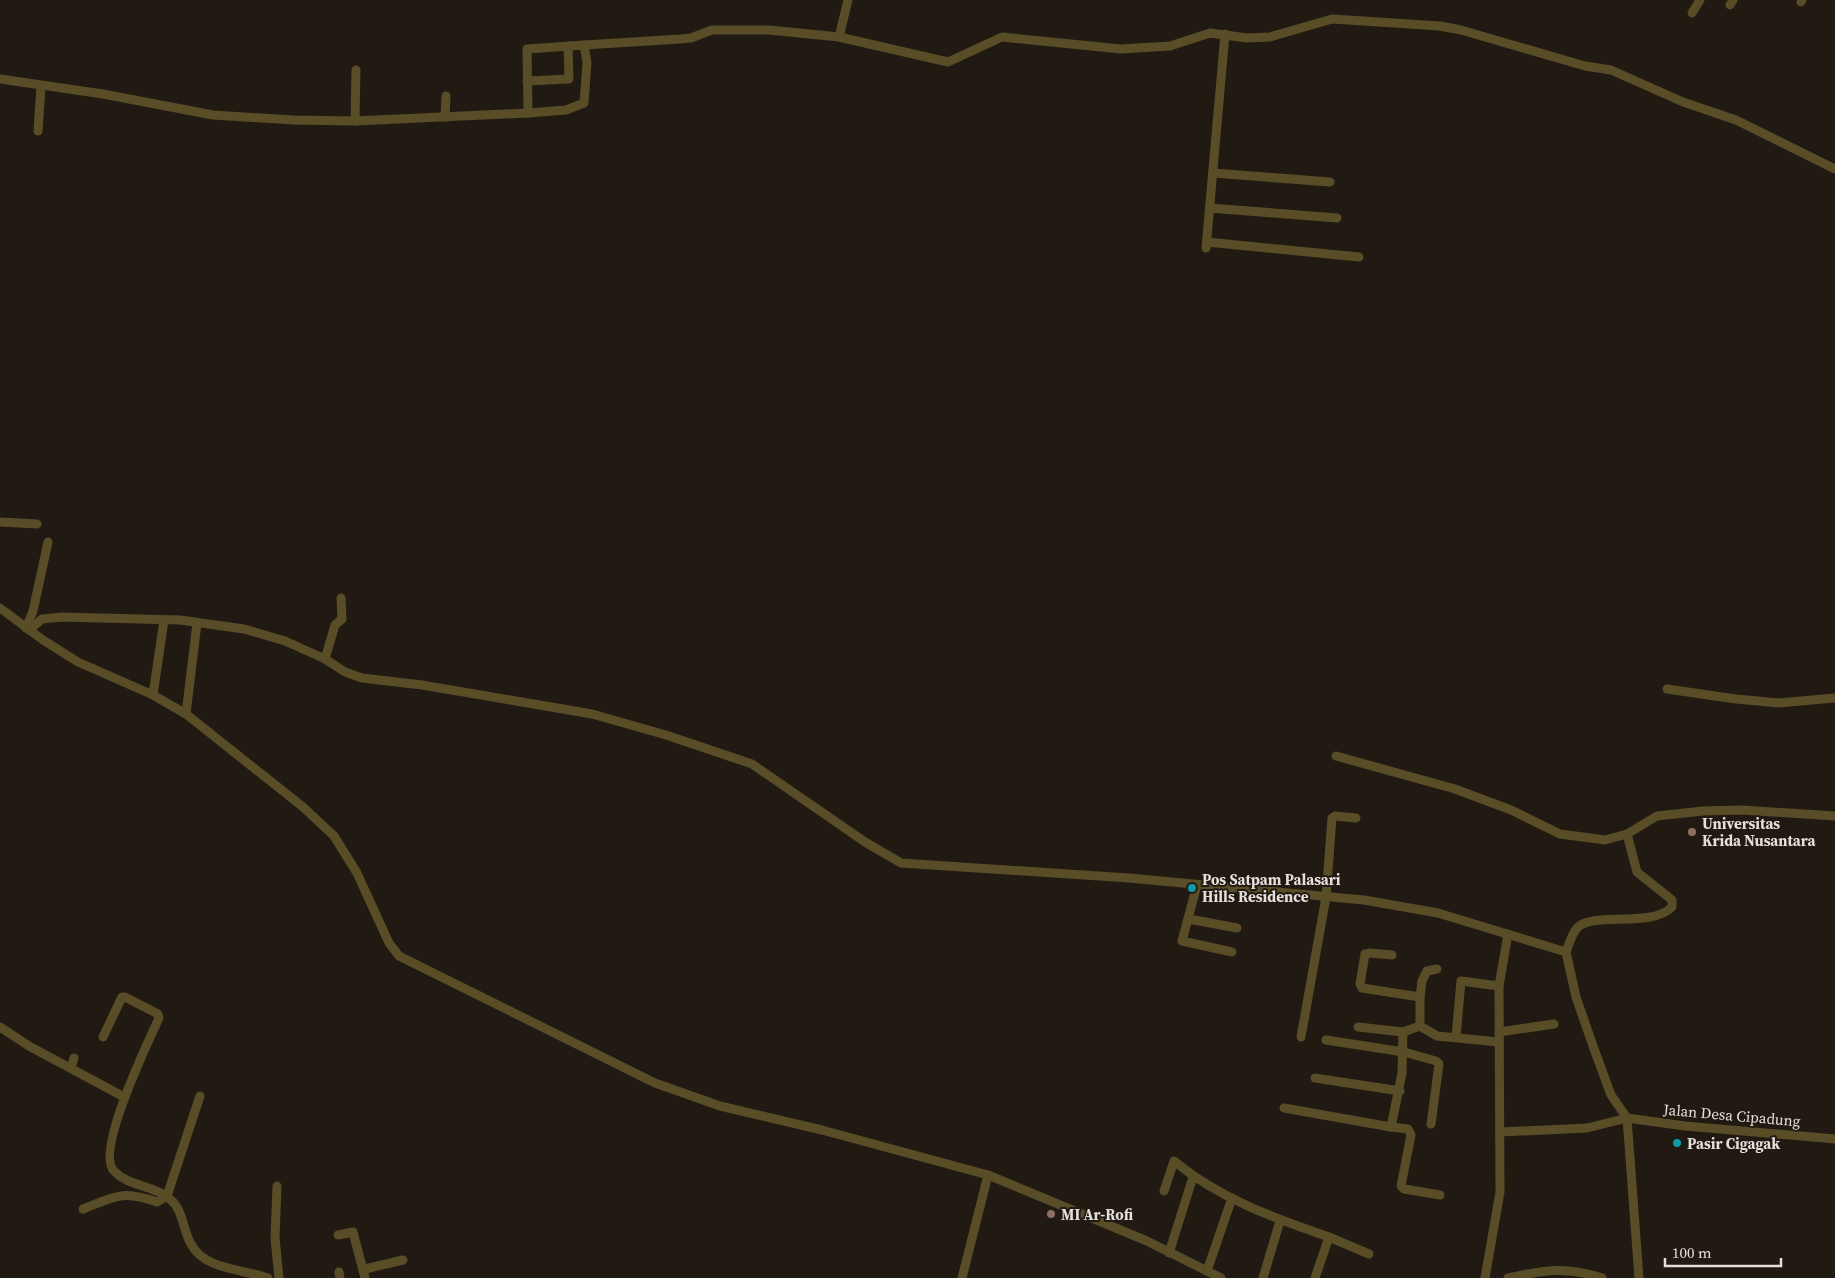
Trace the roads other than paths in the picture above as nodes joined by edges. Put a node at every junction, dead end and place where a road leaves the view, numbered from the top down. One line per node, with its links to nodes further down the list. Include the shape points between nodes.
1 (848, 0): 5 (street)
2 (1700, 0): 3 (street)
3 (1692, 13)
4 (1225, 34): 5 (street, via 1210,33 1170,46 1121,49 1002,37 948,62); 17 (street, via 1247,38 1270,37 1332,19 1462,30 1585,66 1612,70 1682,102 1736,120); 18 (street)
5 (839, 37): 6 (street, via 768,30 705,30 691,38)
6 (584, 45): 7 (street); 13 (street, via 587,63 584,103 566,110)
7 (568, 46): 10 (street, via 527,49); 10 (street, via 568,79)
8 (356, 70): 15 (street)
9 (0, 79): 11 (street)
10 (527, 81): 13 (street)
11 (41, 86): 15 (street, via 212,114); 16 (street)
12 (446, 96): 14 (street)
13 (528, 113): 14 (street)
14 (444, 117): 15 (street)
15 (355, 120)
16 (38, 131)
17 (1835, 170)
18 (1213, 173): 19 (street); 20 (street)
19 (1330, 182)
20 (1210, 208): 21 (street); 22 (street, via 1207,245)
21 (1337, 218)
22 (1359, 256)
23 (0, 522): 24 (street)
24 (36, 524)
25 (48, 542): 30 (street)
26 (340, 598): 31 (street, via 342,619 335,625)
27 (0, 608): 30 (street)
28 (164, 620): 29 (street); 30 (street, via 46,617); 33 (street)
29 (196, 623): 31 (street, via 244,629 285,641); 35 (street)
30 (28, 629): 33 (street, via 78,662)
31 (324, 659): 40 (street, via 362,678 592,714 752,764 865,842 902,863)
32 (1667, 689): 34 (street, via 1779,703)
33 (153, 695): 35 (street)
34 (1835, 698)
35 (186, 714): 74 (street, via 303,807 334,836 357,874 388,943 399,956 655,1083 720,1106 822,1130)
36 (1336, 756): 39 (street, via 1455,789 1511,810 1560,834 1604,840)
37 (1835, 816): 39 (street, via 1703,811 1657,816)
38 (1356, 818): 41 (street, via 1332,818)
39 (1627, 834): 46 (street, via 1637,872 1668,894 1672,907 1652,916 1583,924 1574,934)
40 (1197, 885): 41 (street); 42 (street)
41 (1326, 897): 44 (street, via 1406,906); 57 (street)
42 (1188, 918): 43 (street); 45 (street, via 1182,942)
43 (1237, 928)
44 (1508, 934): 46 (street); 49 (street)
45 (1232, 952)
46 (1566, 952): 69 (street, via 1576,997 1611,1095)
47 (1392, 955): 50 (street, via 1365,954 1362,988)
48 (1437, 969): 50 (street, via 1427,971)
49 (1499, 986): 58 (street, via 1461,981); 59 (street)
50 (1420, 997): 52 (street)
51 (1554, 1024): 59 (street)
52 (1420, 1026): 55 (street); 58 (street, via 1432,1034)
53 (0, 1027): 63 (street)
54 (1358, 1027): 55 (street)
55 (1404, 1032): 61 (street)
56 (102, 1037): 67 (street, via 122,997 158,1014)
57 (1301, 1037)
58 (1456, 1037): 59 (street)
59 (1499, 1037): 72 (street)
60 (1326, 1040): 61 (street)
61 (1404, 1052): 65 (street); 70 (street, via 1439,1064)
62 (74, 1058): 63 (street)
63 (71, 1068): 67 (street)
64 (1315, 1078): 65 (street)
65 (1400, 1091): 71 (street)
66 (200, 1096): 79 (street)
67 (124, 1097): 79 (street, via 115,1130 111,1168 134,1183)
68 (1284, 1108): 71 (street)
69 (1627, 1118): 72 (street, via 1587,1128); 73 (street, Jalan Desa Cipadung); 99 (street)
70 (1431, 1124)
71 (1391, 1127): 78 (street, via 1408,1129 1411,1135 1401,1186)
72 (1500, 1132): 96 (street, via 1500,1192)
73 (1835, 1139)
74 (988, 1176): 85 (street); 92 (street)
75 (1193, 1177): 77 (street, via 1174,1161); 80 (street); 85 (street)
76 (277, 1186): 91 (street, via 275,1238)
77 (1164, 1191)
78 (1440, 1195)
79 (167, 1196): 81 (street, via 157,1202 124,1195); 90 (street, via 178,1209 196,1252 209,1262)
80 (1232, 1198): 82 (street); 88 (street)
81 (83, 1210)
82 (1280, 1221): 84 (street); 94 (street)
83 (338, 1235): 89 (street, via 353,1232)
84 (1329, 1238): 86 (street); 95 (street)
85 (1168, 1253): 88 (street)
86 (1369, 1254)
87 (403, 1260): 89 (street)
88 (1207, 1271): 93 (street)
89 (365, 1274)
90 (268, 1278)
91 (279, 1278)
92 (962, 1278)
93 (1221, 1278)
94 (1263, 1278)
95 (1315, 1278)
96 (1486, 1278)
97 (1508, 1278): 98 (street, via 1562,1270 1580,1270)
98 (1602, 1278)
99 (1639, 1278)

